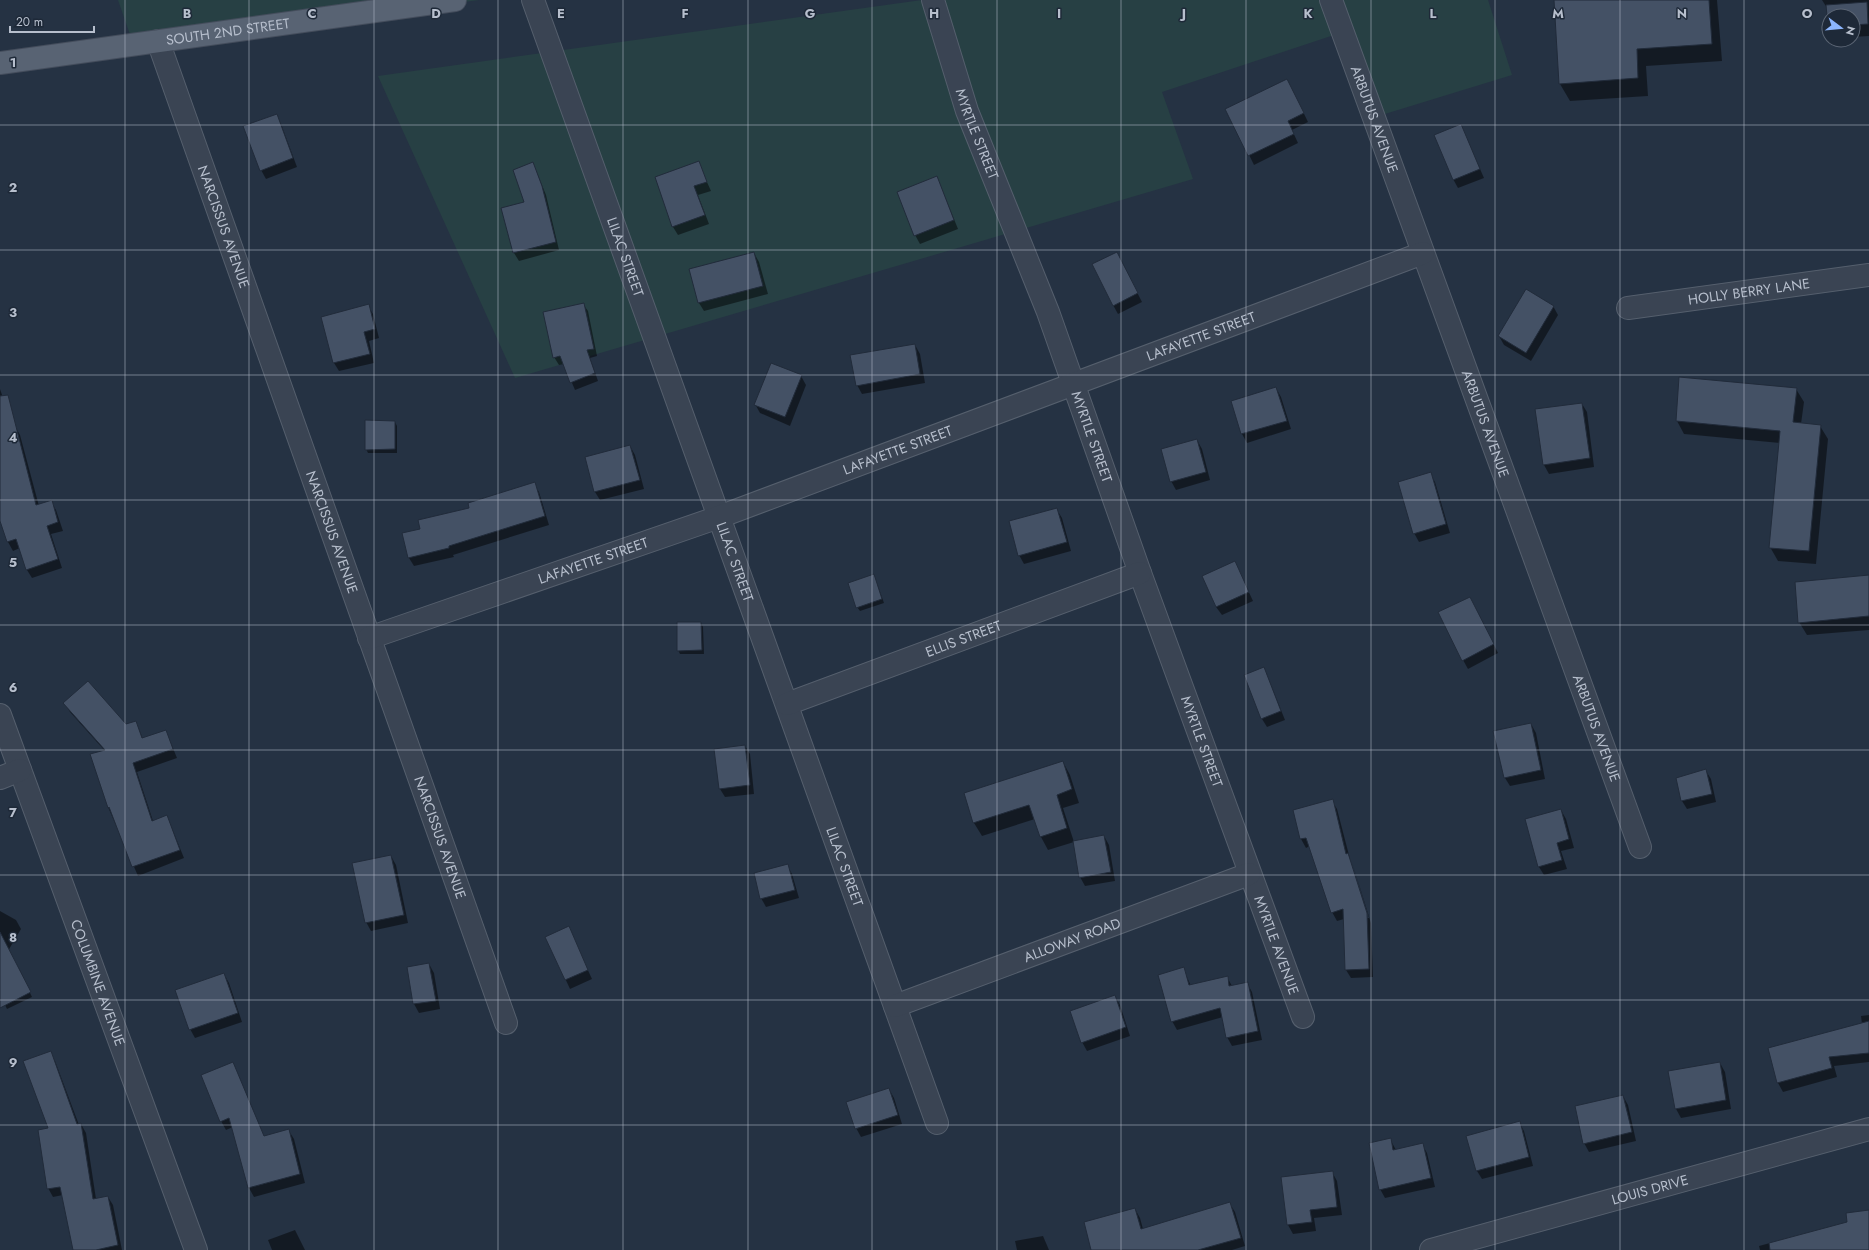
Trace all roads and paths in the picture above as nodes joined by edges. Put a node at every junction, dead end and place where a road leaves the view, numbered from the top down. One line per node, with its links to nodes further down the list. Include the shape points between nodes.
1 (455, 0): 5 (main road, SOUTH 2ND STREET)
2 (533, 0): 11 (street, LILAC STREET)
3 (933, 0): 10 (street, MYRTLE STREET, via 967,111 1048,312)
4 (1331, 0): 7 (street, ARBUTUS AVENUE)
5 (158, 41): 6 (main road, SOUTH 2ND STREET); 13 (street, NARCISSUS AVENUE)
6 (0, 64)
7 (1423, 253): 10 (street, LAFAYETTE STREET); 18 (street, ARBUTUS AVENUE)
8 (1869, 275): 9 (street, HOLLY BERRY LANE)
9 (1628, 308)
10 (1073, 384): 11 (street, LAFAYETTE STREET); 12 (street, MYRTLE STREET)
11 (720, 516): 13 (street, LAFAYETTE STREET); 14 (street, LILAC STREET)
12 (1140, 573): 14 (street, ELLIS STREET); 19 (street, MYRTLE STREET)
13 (369, 638): 22 (street, NARCISSUS AVENUE)
14 (786, 704): 20 (street, LILAC STREET)
15 (0, 715): 16 (street, COLUMBINE AVENUE)
16 (20, 770): 17 (street); 25 (street, COLUMBINE AVENUE)
17 (0, 778)
18 (1640, 847)
19 (1249, 874): 20 (street, ALLOWAY ROAD); 21 (street, MYRTLE AVENUE)
20 (895, 1006): 23 (street, LILAC STREET)
21 (1303, 1017)
22 (506, 1023)
23 (937, 1123)
24 (1869, 1128): 26 (street, LOUIS DRIVE)
25 (196, 1250)
26 (1431, 1250)

